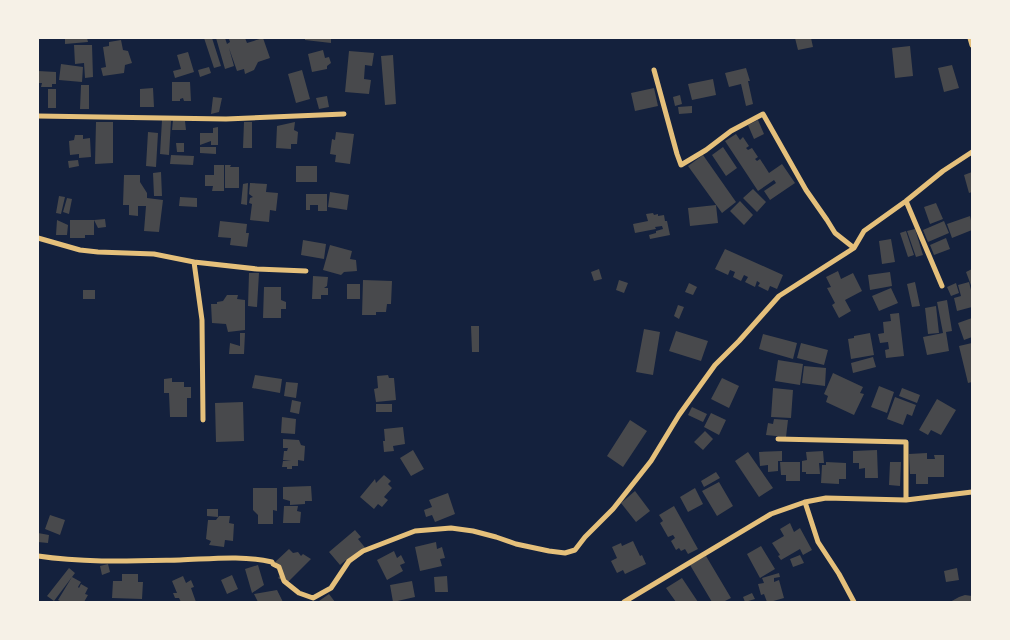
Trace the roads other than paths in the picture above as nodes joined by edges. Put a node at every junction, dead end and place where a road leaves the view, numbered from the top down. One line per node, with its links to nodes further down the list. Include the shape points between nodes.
1 (970, 38): 2 (street)
2 (972, 45)
3 (654, 70): 9 (street, via 681,165 763,114 806,190 835,233)
4 (344, 114): 5 (street, via 226,119)
5 (38, 116)
6 (972, 152): 7 (street)
7 (906, 201): 9 (street, via 864,231); 12 (street)
8 (38, 238): 10 (street, via 80,250 154,254)
9 (854, 248): 18 (street, via 779,296 715,365 651,461 575,550 565,553 548,551 451,528 415,531 363,551 350,561 331,588 313,598 299,593 284,581 279,568 272,562 262,560 145,561)
10 (194, 262): 11 (street); 13 (street, via 202,320)
11 (306, 270)
12 (942, 286)
13 (203, 420)
14 (778, 439): 16 (street, via 906,442)
15 (972, 492): 16 (street)
16 (906, 500): 17 (street, via 826,498)
17 (806, 502): 19 (street, via 771,514); 20 (street, via 818,542)
18 (38, 556)
19 (624, 602)
20 (854, 602)

